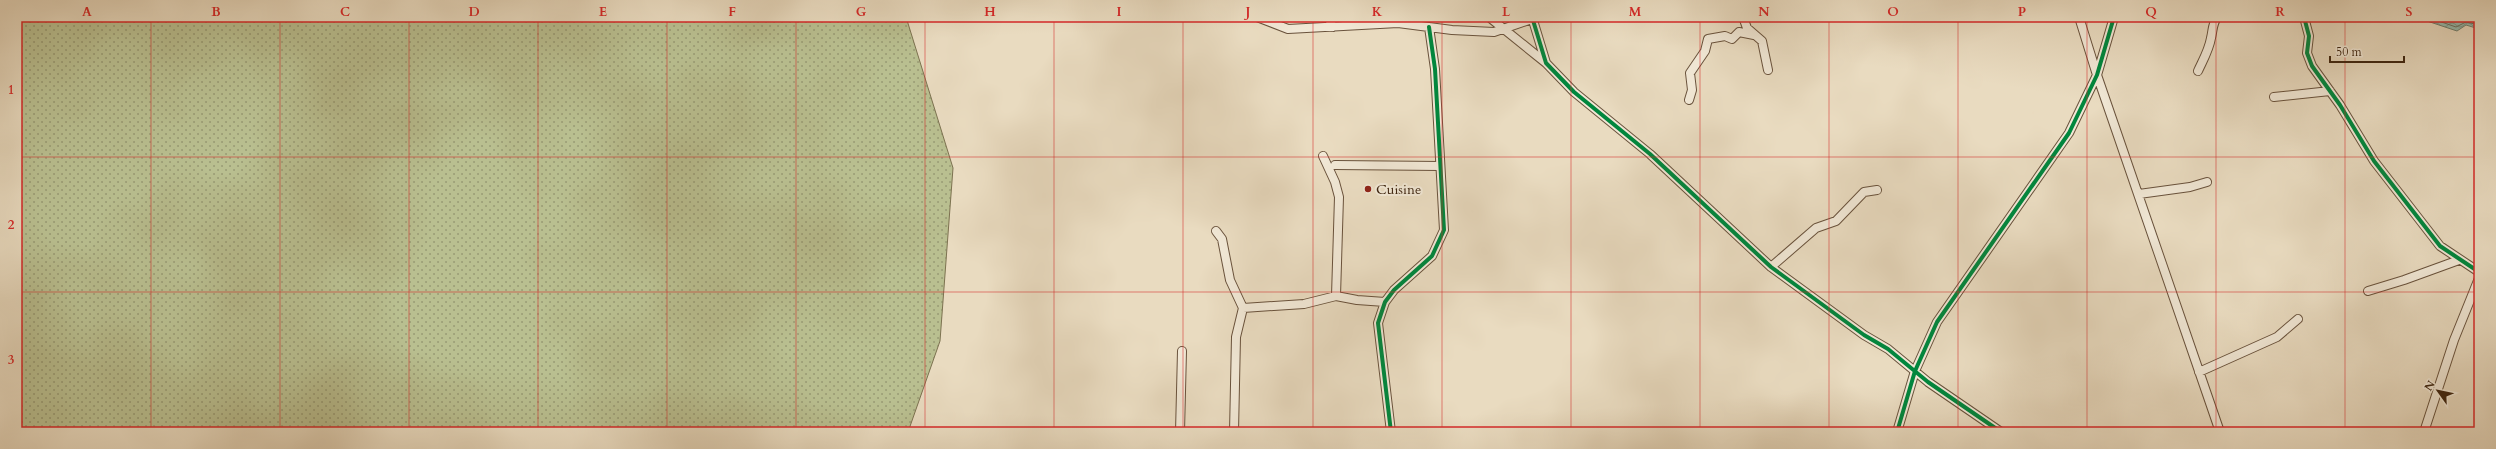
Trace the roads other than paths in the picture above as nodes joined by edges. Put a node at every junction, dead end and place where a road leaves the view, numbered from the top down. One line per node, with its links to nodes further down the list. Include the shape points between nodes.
1 (1257, 17): 10 (street, via 1288,29)
2 (1328, 17): 10 (street)
3 (1489, 17): 12 (street)
4 (1743, 17): 13 (street, via 1747,28)
5 (2079, 17): 17 (street)
6 (2114, 17): 17 (street)
7 (2217, 17): 16 (street, via 2212,26 2212,37 2206,55)
8 (2304, 17): 18 (street, via 2309,36 2307,53 2312,66)
9 (1532, 18): 12 (street); 14 (street)
10 (1333, 27): 11 (street, via 1398,23)
11 (1429, 27): 12 (street, via 1494,32); 23 (street, via 1435,69)
12 (1504, 28): 14 (street)
13 (1754, 35): 15 (street, via 1762,41); 20 (street, via 1739,32 1732,39 1725,36 1708,39 1690,74 1692,90)
14 (1546, 63): 29 (street, via 1574,92 1650,154)
15 (1768, 70)
16 (2198, 71)
17 (2097, 75): 26 (street); 38 (street, via 2069,134 1937,322)
18 (2330, 91): 19 (street); 28 (street, via 2374,161 2409,207 2440,246)
19 (2274, 97)
20 (1689, 100)
21 (1323, 156): 33 (street, via 1339,197)
22 (1335, 165): 23 (street)
23 (1440, 166): 34 (street, via 1444,230 1432,256 1394,290)
24 (2207, 182): 26 (street)
25 (1876, 190): 29 (street, via 1864,192 1836,221 1816,228)
26 (2139, 194): 39 (street)
27 (1216, 231): 35 (street, via 1222,239 1230,280)
28 (2459, 260): 30 (street); 32 (street)
29 (1771, 267): 38 (street, via 1864,335 1888,349)
30 (2479, 272)
31 (2479, 278): 46 (street, via 2454,340)
32 (2368, 291)
33 (1336, 296): 34 (street); 35 (street, via 1304,304)
34 (1385, 302): 42 (street, via 1378,323)
35 (1243, 308): 41 (street, via 1236,337)
36 (2298, 319): 39 (street, via 2277,338)
37 (1182, 351): 40 (street)
38 (1915, 371): 43 (street); 44 (street)
39 (2199, 372): 45 (street)
40 (1180, 432)
41 (1234, 432)
42 (1391, 432)
43 (1898, 432)
44 (2001, 432)
45 (2220, 432)
46 (2424, 432)

